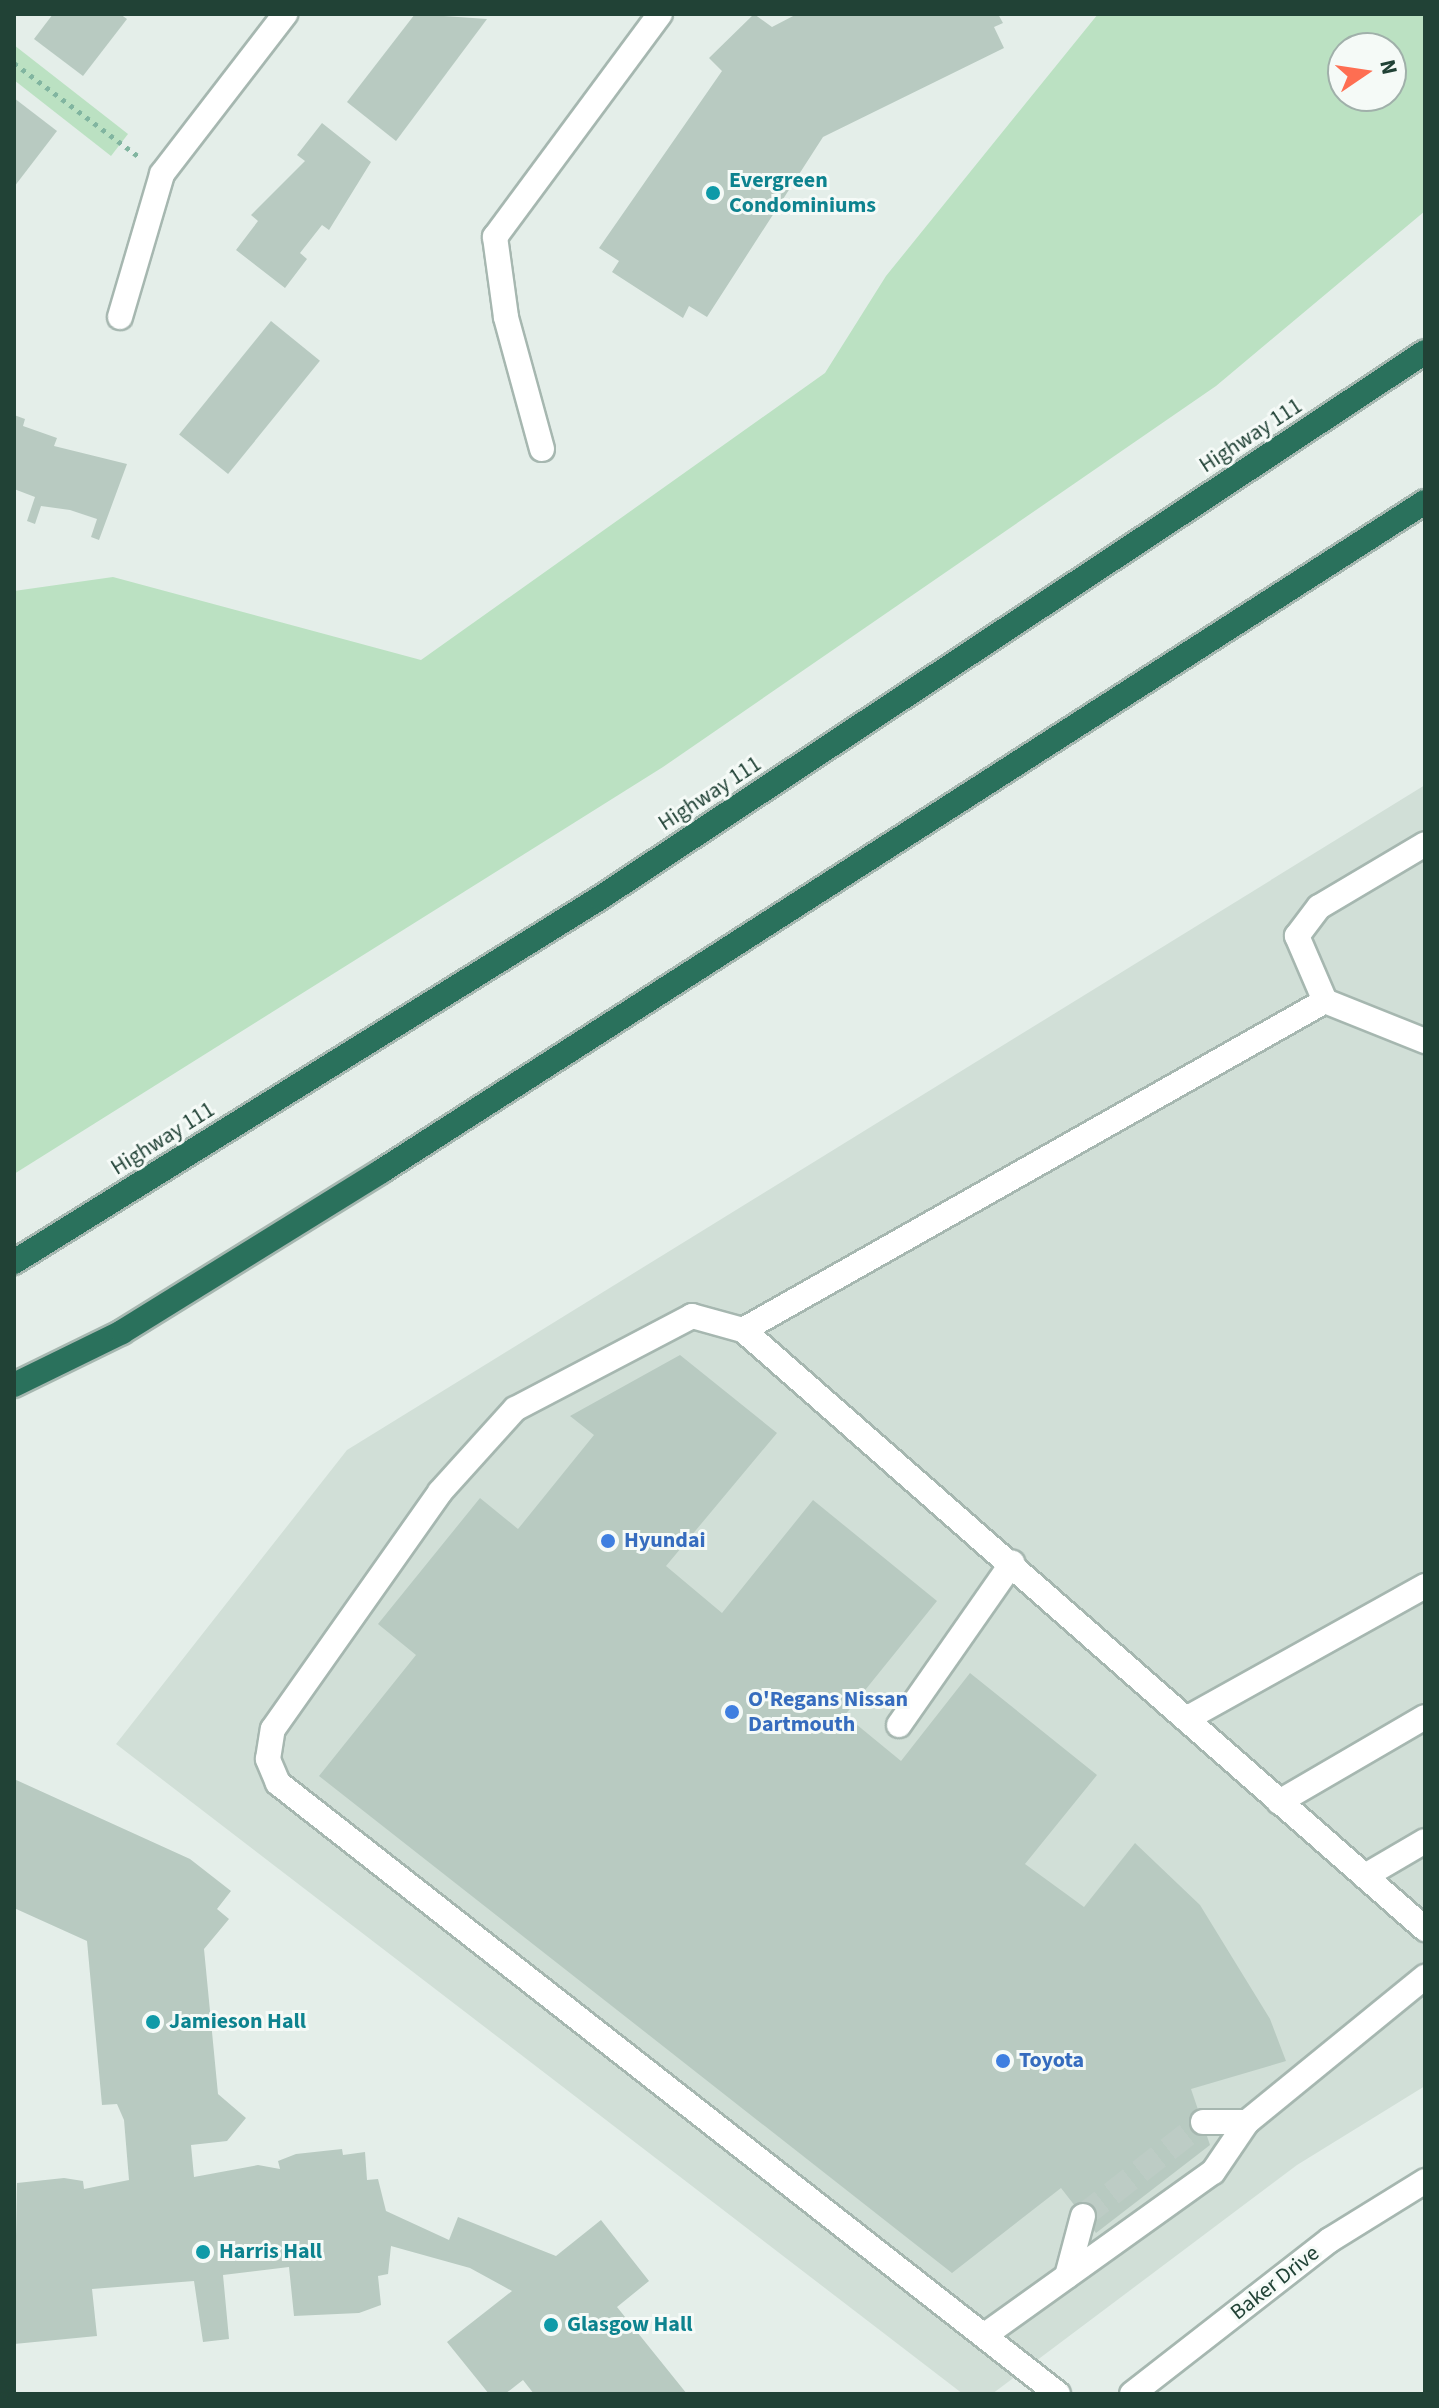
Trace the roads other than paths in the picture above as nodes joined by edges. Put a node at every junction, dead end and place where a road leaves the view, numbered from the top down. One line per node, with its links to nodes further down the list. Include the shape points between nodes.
1 (285, 14): 3 (street, via 162,174)
2 (660, 14): 5 (street, via 495,237 506,317)
3 (120, 317)
4 (1425, 352): 12 (highway, Highway 111, via 600,898)
5 (542, 449)
6 (1425, 502): 8 (highway)
7 (1425, 514): 8 (highway)
8 (1333, 563): 14 (highway, via 366,1181 122,1332)
9 (1425, 844): 10 (street, via 1319,907 1297,936)
10 (1325, 1001): 11 (street); 13 (street)
11 (1425, 1041)
12 (14, 1262)
13 (743, 1330): 15 (street); 30 (street, via 692,1316 515,1409 440,1492 273,1729 268,1759 278,1783)
14 (14, 1385)
15 (1012, 1563): 18 (street); 19 (street)
16 (1425, 1586): 18 (street)
17 (1425, 1717): 20 (street)
18 (1186, 1719): 20 (street)
19 (899, 1725)
20 (1279, 1802): 22 (street)
21 (1425, 1841): 22 (street)
22 (1365, 1876): 23 (street)
23 (1425, 1929)
24 (1425, 1977): 26 (street)
25 (1203, 2122): 26 (street)
26 (1247, 2122): 29 (street, via 1213,2172)
27 (1425, 2181): 32 (street, Baker Drive, via 1330,2240)
28 (1083, 2216): 29 (street)
29 (1067, 2276): 30 (street)
30 (985, 2335): 31 (street)
31 (1058, 2394)
32 (1132, 2394)

